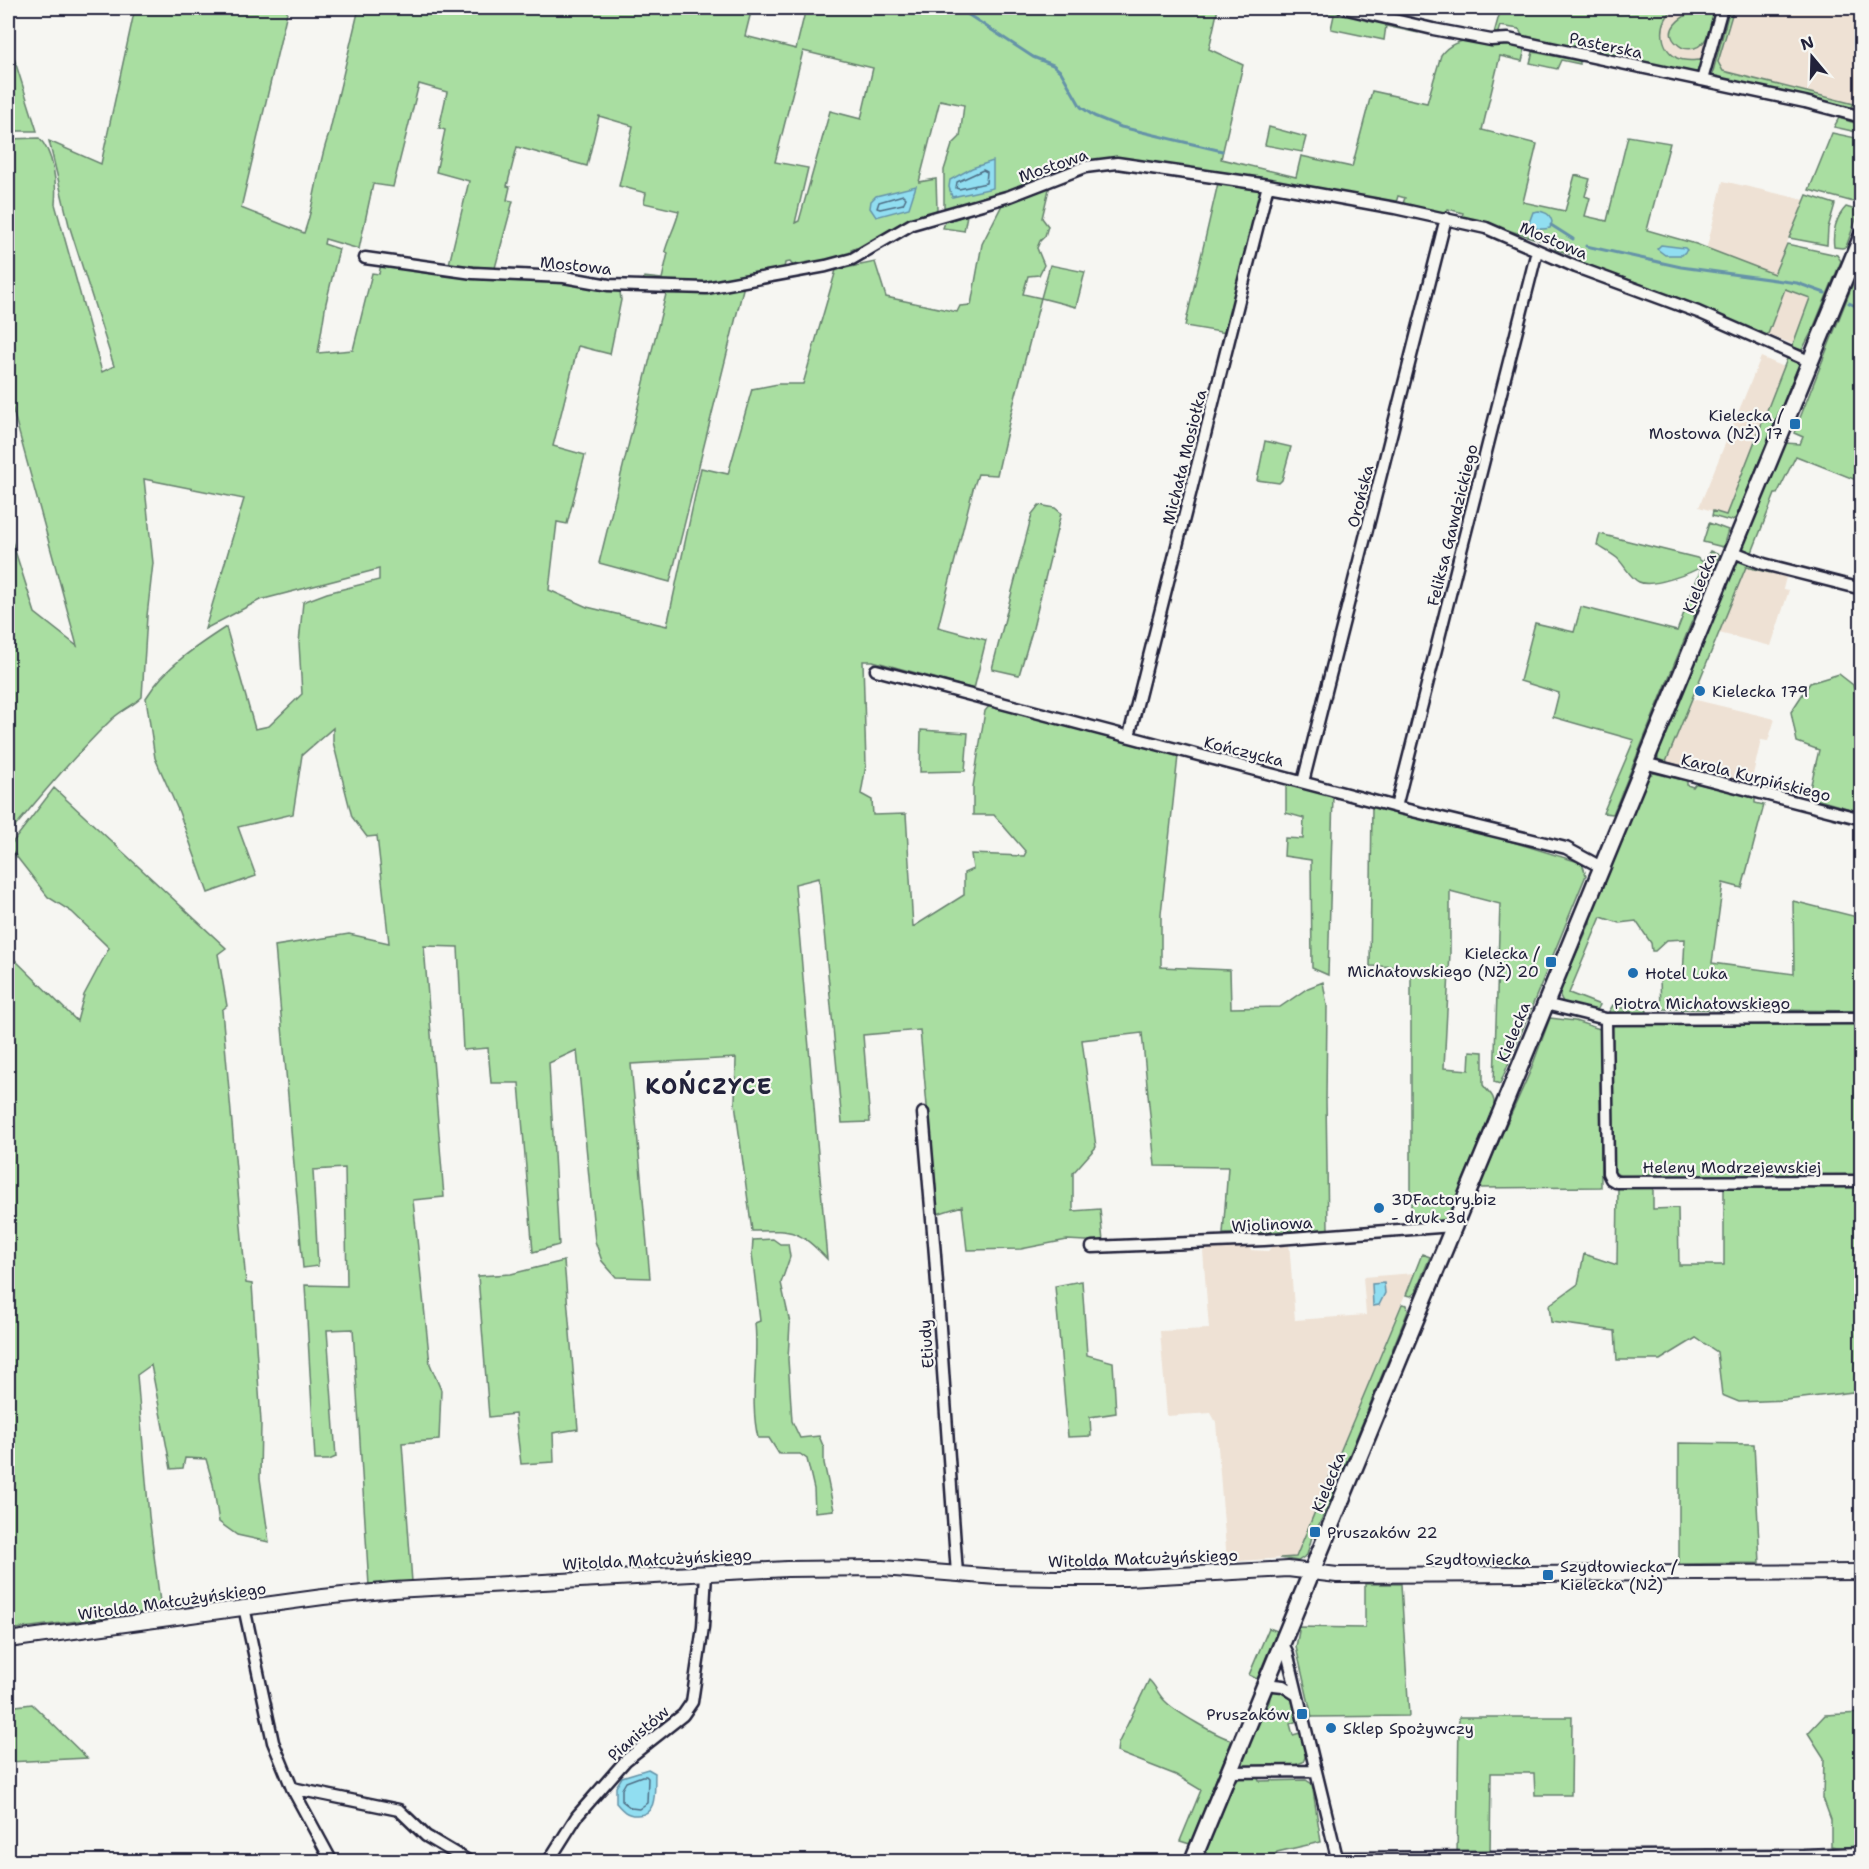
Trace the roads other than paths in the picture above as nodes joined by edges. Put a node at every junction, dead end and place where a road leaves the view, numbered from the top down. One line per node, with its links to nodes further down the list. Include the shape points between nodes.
1 (1343, 8): 3 (street, Pasterska)
2 (1722, 8): 3 (street)
3 (1702, 80): 4 (street, Pasterska)
4 (1862, 117)
5 (1268, 185): 6 (street, Mostowa); 9 (street, Mostowa, via 1125,164 1095,165 1010,196 912,224 852,259 698,288 473,273); 14 (street, Michała Mosiołka)
6 (1446, 218): 8 (street, Mostowa, via 1486,228); 16 (street, Orońska)
7 (1862, 236): 10 (main road, Kielecka)
8 (1537, 251): 10 (street, Mostowa, via 1698,312); 17 (street, Feliksa Gawdzickiego)
9 (365, 258)
10 (1809, 361): 11 (main road, Kielecka)
11 (1731, 551): 12 (street, via 1764,564); 15 (main road, Kielecka)
12 (1862, 589)
13 (876, 670): 14 (street, Kończycka)
14 (1128, 736): 16 (street, Kończycka)
15 (1644, 764): 18 (street, Karola Kurpińskiego); 19 (main road, Kielecka)
16 (1303, 782): 17 (street, Kończycka)
17 (1396, 807): 19 (street, Kończycka, via 1566,848)
18 (1862, 819)
19 (1602, 867): 20 (main road, Kielecka)
20 (1545, 1004): 22 (street, Piotra Michałowskiego); 25 (main road, Kielecka)
21 (1862, 1018): 22 (street, Piotra Michałowskiego)
22 (1606, 1019): 24 (street, Heleny Modrzejewskiej, via 1611,1179)
23 (923, 1113): 30 (street, Etiudy)
24 (1862, 1180)
25 (1453, 1226): 26 (street, Wiolinowa, via 1264,1240); 29 (main road, Kielecka)
26 (1092, 1247)
27 (1862, 1572): 29 (street, Szydłowiecka)
28 (706, 1573): 30 (street, Witolda Małcużyńskiego, via 857,1567); 31 (street, Witolda Małcużyńskiego, via 433,1587); 43 (street, Pianistów, via 692,1702 683,1714 626,1760 577,1816)
29 (1311, 1573): 30 (street, Witolda Małcużyńskiego, via 1288,1569 1126,1578); 33 (main road, Kielecka)
30 (957, 1574)
31 (244, 1608): 32 (street, Witolda Małcużyńskiego); 38 (street, via 273,1742)
32 (8, 1640)
33 (1282, 1642): 34 (main road, Kielecka); 35 (street)
34 (1265, 1684): 35 (street, via 1283,1686); 36 (main road, Kielecka)
35 (1297, 1695): 37 (street)
36 (1229, 1772): 37 (street); 44 (main road, Kielecka)
37 (1315, 1772): 40 (street)
38 (292, 1788): 41 (street); 42 (street, via 399,1810 426,1836)
39 (1862, 1853): 40 (street)
40 (1337, 1860)
41 (332, 1862)
42 (470, 1862)
43 (548, 1862)
44 (1192, 1862)

